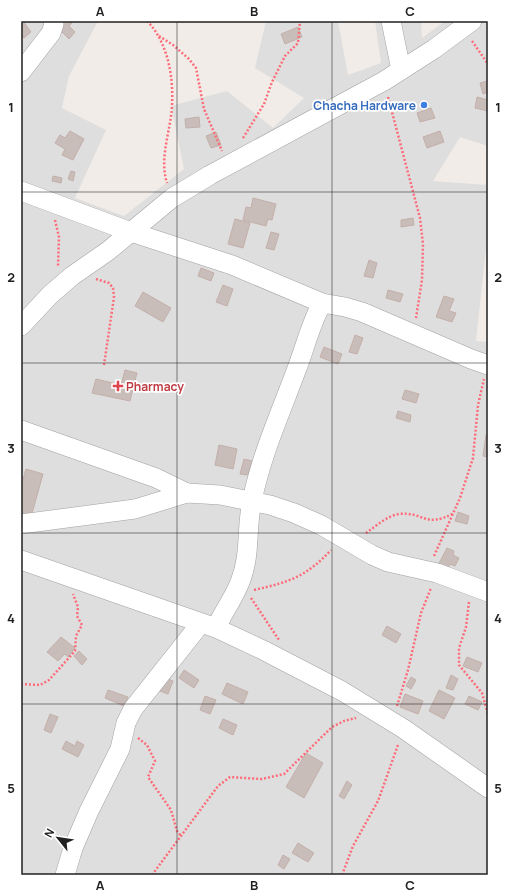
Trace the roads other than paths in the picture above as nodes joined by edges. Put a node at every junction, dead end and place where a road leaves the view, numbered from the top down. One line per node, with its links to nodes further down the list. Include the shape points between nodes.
1 (53, 21): 5 (street, via 51,33)
2 (391, 21): 4 (street)
3 (467, 25): 4 (street)
4 (400, 70): 7 (street, via 172,198)
5 (21, 72)
6 (21, 191): 7 (street)
7 (131, 232): 8 (street, via 232,265); 9 (street, via 108,252 65,272 50,295)
8 (317, 301): 10 (street, via 362,312); 13 (street, via 297,369 262,460)
9 (21, 326)
10 (488, 365)
11 (21, 430): 12 (street, via 156,478)
12 (187, 493): 13 (street, via 220,495); 14 (street, via 135,509)
13 (252, 501): 16 (street, via 308,519 388,562 432,572); 17 (street, via 249,546 240,582)
14 (21, 524)
15 (21, 560): 17 (street)
16 (488, 592)
17 (209, 625): 18 (street, via 342,691 391,721); 19 (street, via 133,709 126,723 120,749 89,811)
18 (488, 788)
19 (65, 875)

